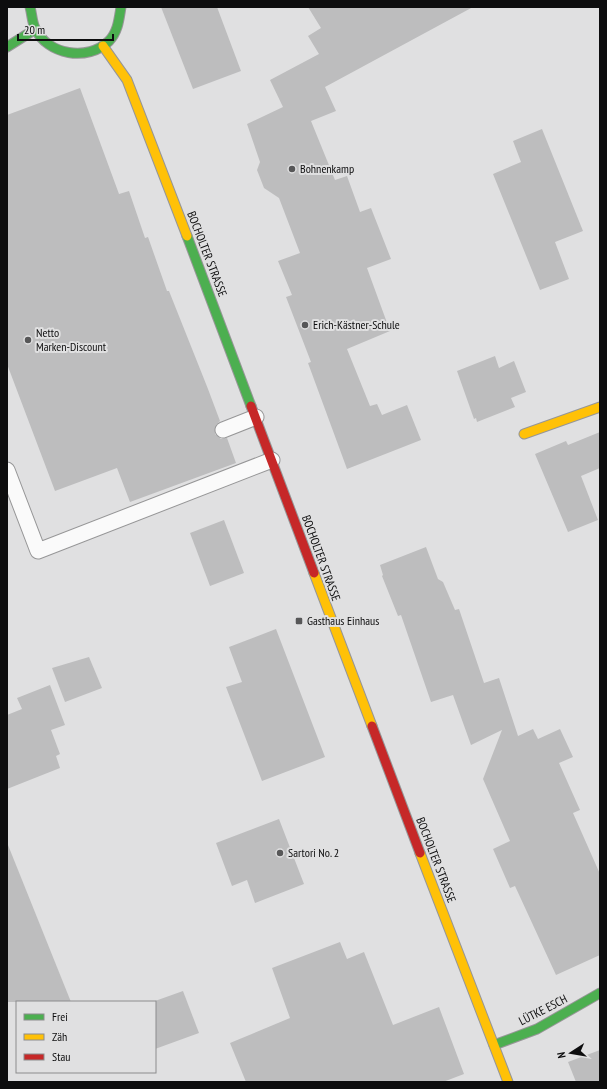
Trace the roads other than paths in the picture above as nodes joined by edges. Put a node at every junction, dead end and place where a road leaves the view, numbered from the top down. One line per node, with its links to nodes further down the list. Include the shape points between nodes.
1 (30, 7): 3 (street)
2 (121, 7): 4 (street, via 113,36)
3 (34, 30): 4 (street, via 45,43 58,51 74,55 89,53); 5 (street)
4 (103, 46): 7 (street, BOCHOLTER STRASSE, via 127,80)
5 (7, 47)
6 (600, 407): 9 (street)
7 (256, 417): 8 (lane); 10 (street, BOCHOLTER STRASSE)
8 (223, 430)
9 (524, 434)
10 (272, 460): 11 (lane, via 38,551); 13 (street, BOCHOLTER STRASSE)
11 (7, 470)
12 (600, 992): 13 (street, LÜTKE ESCH, via 537,1029)
13 (494, 1045): 14 (street, BOCHOLTER STRASSE)
14 (508, 1082)

